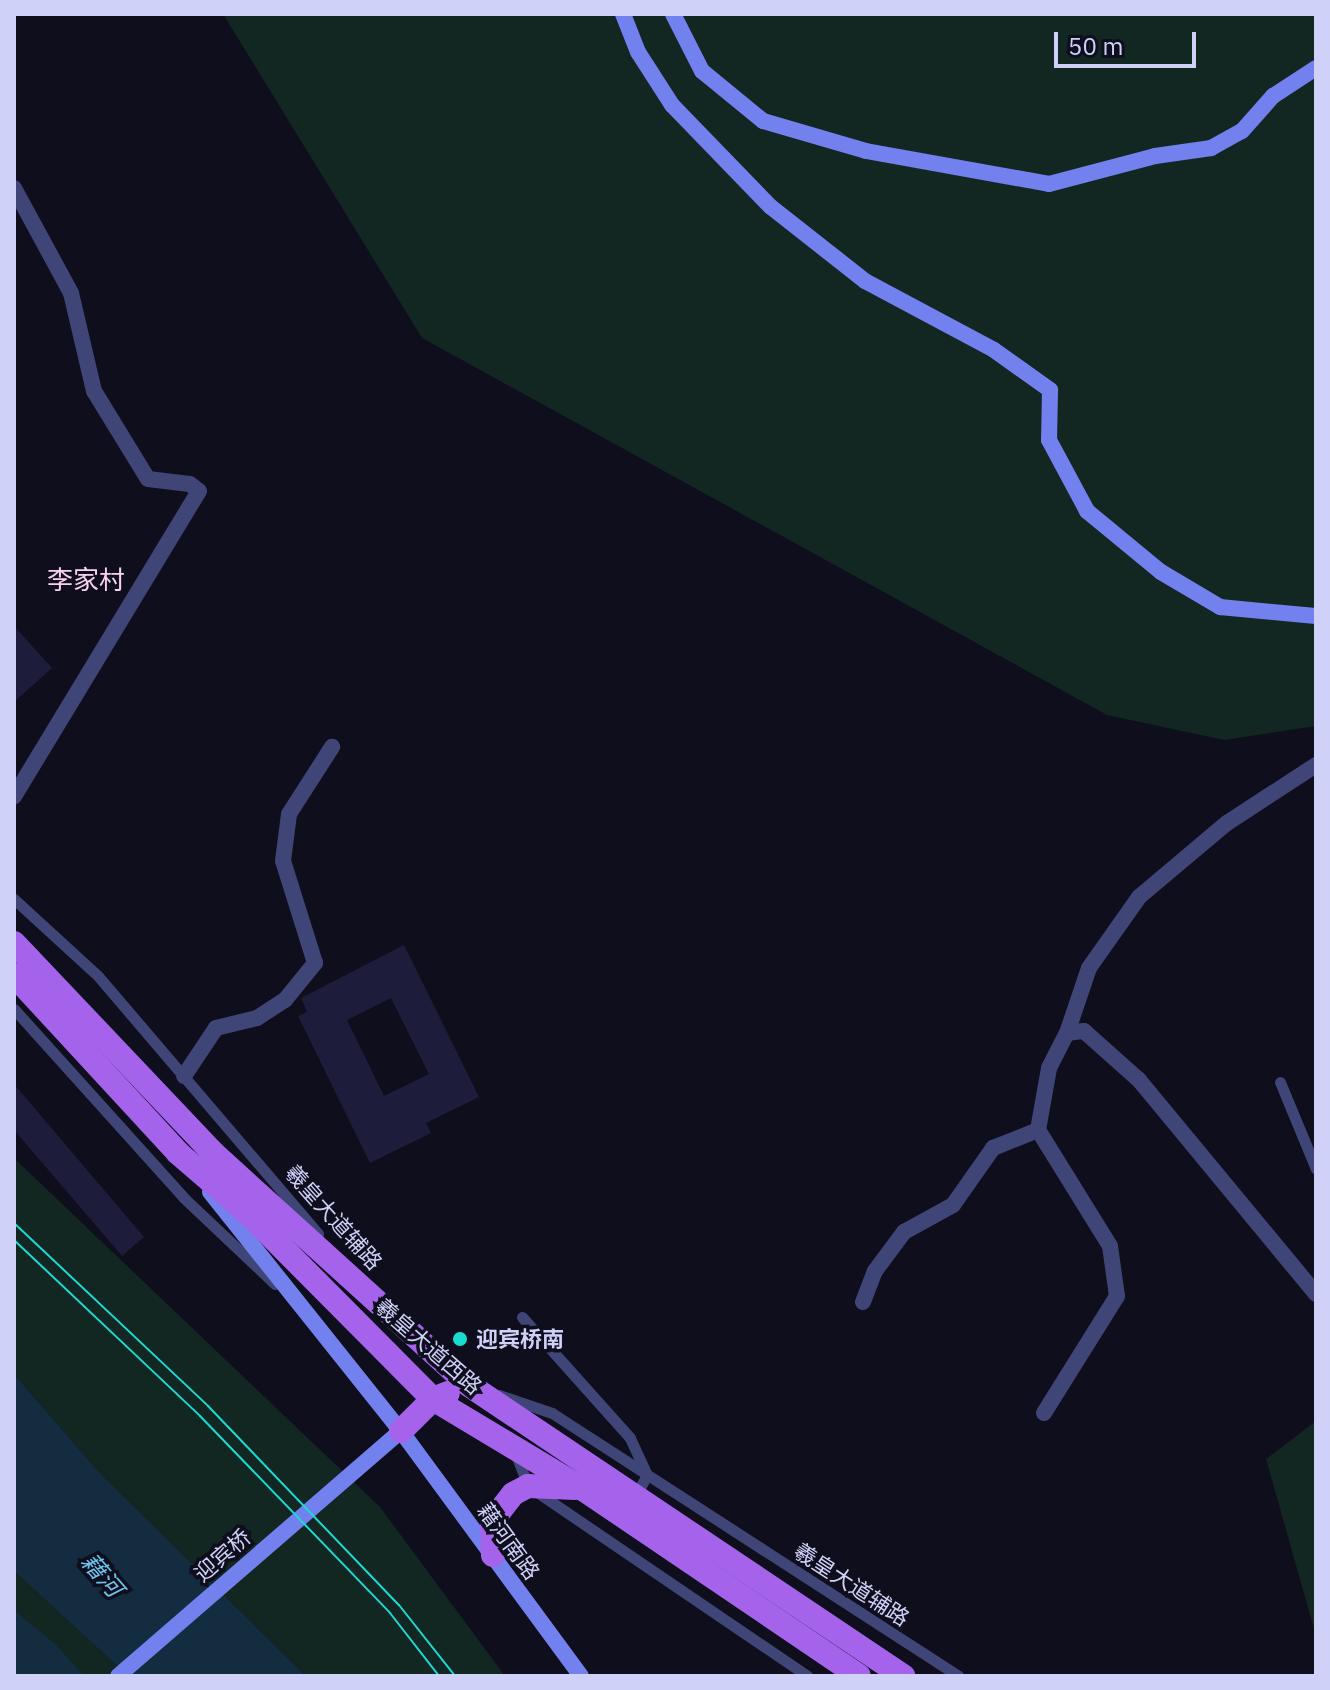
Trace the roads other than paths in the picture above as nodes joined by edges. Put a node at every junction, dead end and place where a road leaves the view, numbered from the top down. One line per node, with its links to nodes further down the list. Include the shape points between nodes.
1 (623, 14): 5 (street, via 638,52 672,105 771,207 865,281 994,350 1050,390 1049,440 1087,511 1161,572 1220,607)
2 (673, 14): 3 (street, via 702,71 763,121 866,151 1049,184 1155,156 1211,148 1242,131 1273,96)
3 (1316, 68)
4 (14, 188): 8 (street, via 71,293 102,404 148,479 190,484 199,491)
5 (1316, 616)
6 (332, 747): 14 (street, via 289,814 283,861 315,963 285,1000 267,1012 216,1028)
7 (1316, 765): 13 (street, via 1227,823 1139,897 1089,968)
8 (14, 796)
9 (14, 899): 14 (lane, 羲皇大道辅路, via 98,976)
10 (14, 943): 23 (main road, 羲皇大道西路, via 212,1152)
11 (14, 975): 17 (main road, 羲皇大道西路)
12 (14, 1009): 22 (lane, via 184,1198)
13 (1067, 1033): 16 (street, via 1049,1068); 19 (street, via 1084,1031 1139,1080)
14 (184, 1076): 23 (lane, 羲皇大道辅路, via 319,1236)
15 (1280, 1082): 18 (lane)
16 (1038, 1130): 20 (street, via 993,1148 953,1205 904,1232 875,1271); 25 (street, via 1110,1246 1117,1296)
17 (178, 1153): 22 (street, 藉河南路); 24 (main road, 羲皇大道西路, via 251,1216)
18 (1316, 1169)
19 (1316, 1294)
20 (863, 1302)
21 (522, 1317): 28 (lane, via 544,1348 630,1438)
22 (319, 1324): 26 (street, 藉河南路)
23 (469, 1385): 24 (main road); 28 (lane, 羲皇大道辅路, via 552,1413); 31 (main road, 羲皇大道西路)
24 (433, 1399): 26 (main road); 27 (main road, 羲皇大道西路)
25 (1044, 1413)
26 (401, 1431): 32 (street, 藉河南路); 33 (street, 迎宾桥)
27 (512, 1444): 29 (lane); 30 (main road, 羲皇大道西路)
28 (647, 1475): 31 (lane); 38 (lane, 羲皇大道辅路)
29 (528, 1486): 30 (main road); 32 (main road, via 496,1513 490,1538); 35 (lane)
30 (583, 1489): 36 (main road, 羲皇大道西路)
31 (635, 1497): 37 (main road, 羲皇大道西路)
32 (493, 1555): 34 (street, 藉河南路)
33 (118, 1676)
34 (581, 1676)
35 (808, 1676)
36 (859, 1676)
37 (903, 1676)
38 (958, 1676)

